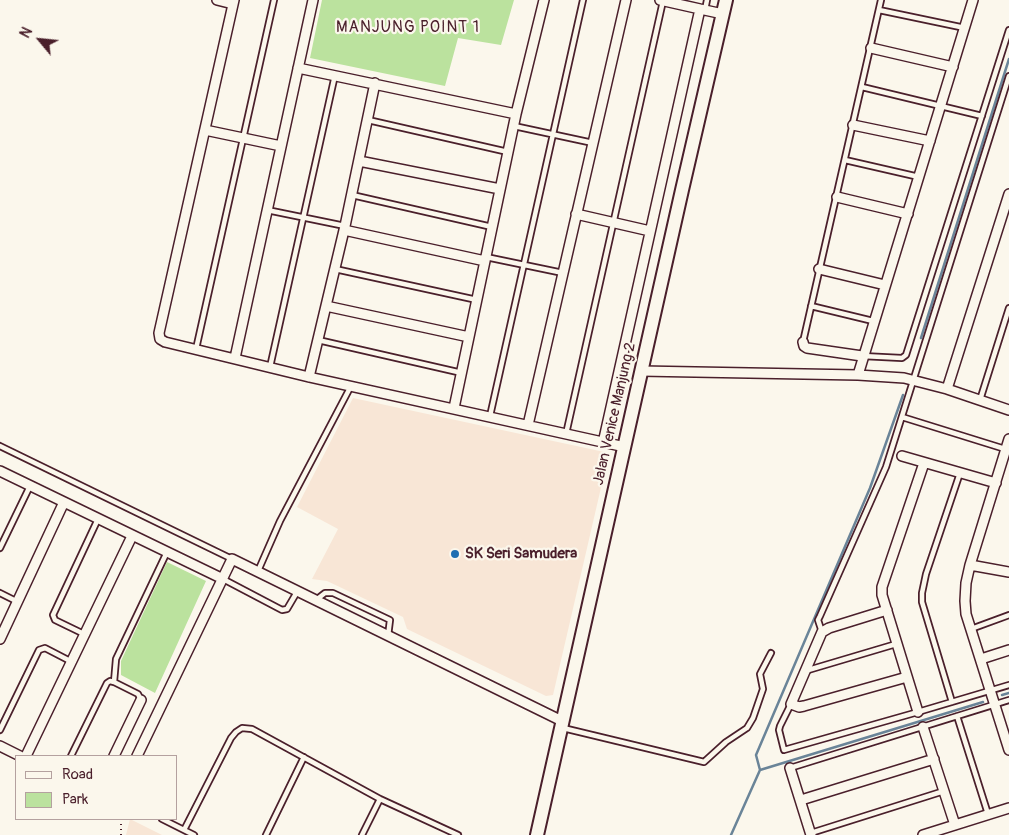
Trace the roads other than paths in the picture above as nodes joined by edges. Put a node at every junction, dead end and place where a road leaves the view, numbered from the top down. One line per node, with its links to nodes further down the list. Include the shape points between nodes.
1 (217, 0): 12 (street)
2 (274, 0): 33 (lane)
3 (313, 0): 20 (street)
4 (544, 0): 26 (street)
5 (584, 0): 32 (lane)
6 (626, 0): 35 (street)
7 (661, 0): 13 (street); 49 (lane)
8 (707, 0): 13 (lane)
9 (726, 0): 15 (street, Jalan Venice Manjung 2)
10 (881, 0): 14 (lane)
11 (973, 0): 16 (street)
12 (233, 2): 31 (street)
13 (702, 10): 15 (street); 52 (street)
14 (879, 10): 16 (lane); 18 (lane)
15 (723, 14): 71 (street, Jalan Venice Manjung 2)
16 (965, 28): 19 (street)
17 (1009, 30): 27 (lane)
18 (871, 48): 19 (street); 24 (lane)
19 (953, 66): 25 (street)
20 (298, 68): 21 (street); 36 (street)
21 (335, 76): 23 (street); 48 (lane)
22 (1009, 76): 75 (lane)
23 (376, 83): 26 (street); 28 (street)
24 (862, 87): 25 (lane); 29 (lane)
25 (942, 105): 27 (lane); 34 (street)
26 (516, 114): 30 (street)
27 (982, 116): 68 (lane, via 906,355 902,358)
28 (368, 120): 37 (lane); 39 (street)
29 (853, 125): 34 (street); 38 (lane)
30 (514, 126): 32 (lane); 37 (street)
31 (205, 130): 33 (street); 67 (street, via 159,333 165,342)
32 (554, 135): 35 (lane); 54 (lane)
33 (244, 138): 36 (street); 67 (lane)
34 (930, 141): 40 (street)
35 (593, 143): 46 (street)
36 (281, 146): 45 (street)
37 (508, 152): 41 (street)
38 (845, 160): 40 (lane); 44 (lane)
39 (359, 161): 41 (street); 42 (street)
40 (919, 177): 47 (street)
41 (500, 189): 50 (street)
42 (352, 194): 50 (lane); 51 (street)
43 (1009, 194): 77 (street)
44 (836, 197): 47 (street); 56 (lane)
45 (267, 210): 48 (lane); 69 (street)
46 (576, 214): 49 (street); 57 (street)
47 (908, 214): 58 (street)
48 (304, 217): 51 (lane); 70 (lane)
49 (614, 223): 52 (street); 84 (lane)
50 (492, 227): 53 (street)
51 (344, 228): 53 (street); 55 (street)
52 (650, 231): 86 (street)
53 (485, 259): 54 (lane); 59 (street)
54 (524, 265): 57 (lane); 81 (lane)
55 (335, 269): 59 (lane); 60 (street)
56 (819, 269): 58 (street); 61 (lane)
57 (563, 273): 83 (street)
58 (885, 285): 63 (street)
59 (477, 300): 64 (street)
60 (326, 306): 64 (street); 65 (street)
61 (811, 306): 63 (lane); 66 (lane)
62 (1009, 308): 78 (lane)
63 (873, 322): 68 (street)
64 (469, 336): 72 (street)
65 (318, 340): 72 (lane); 74 (street)
66 (803, 342): 68 (street, via 808,348)
67 (196, 350): 69 (street)
68 (862, 356): 73 (street)
69 (235, 358): 70 (street)
70 (270, 367): 74 (street)
71 (641, 371): 73 (street); 88 (street, Jalan Venice Manjung 2)
72 (462, 373): 79 (street)
73 (858, 375): 75 (street)
74 (310, 376): 76 (street)
75 (913, 381): 77 (street); 82 (lane)
76 (351, 386): 79 (street); 104 (lane)
77 (947, 389): 78 (street)
78 (980, 400): 80 (street)
79 (454, 408): 81 (street)
80 (1009, 410)
81 (490, 416): 83 (street)
82 (902, 416): 89 (lane); 114 (lane, via 886,467 820,616)
83 (528, 424): 84 (street)
84 (566, 434): 86 (street)
85 (1009, 439): 89 (street)
86 (602, 443): 88 (street)
87 (0, 446): 101 (lane)
88 (624, 447): 135 (street, Jalan Venice Manjung 2)
89 (1006, 449): 94 (street)
90 (902, 456): 91 (street)
91 (924, 462): 93 (street); 110 (street, via 882,587)
92 (0, 472): 95 (street)
93 (960, 473): 94 (street); 130 (lane, via 922,593)
94 (996, 483): 102 (street)
95 (30, 486): 96 (street); 99 (lane)
96 (64, 502): 97 (street); 109 (street)
97 (98, 519): 98 (street); 115 (lane, via 53,615 55,620)
98 (132, 536): 100 (street); 115 (street)
99 (0, 548)
100 (167, 552): 105 (street); 125 (lane, via 116,659)
101 (232, 559): 104 (street); 105 (street)
102 (970, 564): 103 (street); 113 (street, via 965,601)
103 (1009, 571)
104 (257, 572): 106 (street)
105 (223, 580): 106 (lane, via 282,610 287,609); 145 (street)
106 (297, 592): 108 (street)
107 (0, 593): 109 (lane)
108 (315, 600): 116 (street); 116 (lane, via 325,592 333,593 390,620)
109 (18, 602): 112 (street)
110 (887, 610): 114 (street); 118 (street)
111 (1009, 615): 113 (lane)
112 (3, 627): 117 (street)
113 (971, 629): 121 (street)
114 (822, 632): 123 (street)
115 (86, 635): 122 (street)
116 (388, 636): 135 (street)
117 (0, 639)
118 (898, 644): 123 (lane); 124 (street)
119 (1009, 650): 121 (street)
120 (770, 653): 135 (lane, via 760,674 763,688 747,728 704,762)
121 (981, 659): 127 (street)
122 (73, 662): 137 (lane, via 44,648 39,650); 142 (street)
123 (805, 671): 131 (street)
124 (907, 677): 131 (street, via 804,706); 133 (street)
125 (114, 682): 128 (lane, via 138,694); 143 (lane, via 107,683)
126 (1009, 685): 127 (lane)
127 (990, 690): 130 (lane); 132 (street)
128 (141, 700): 144 (street)
129 (1009, 700): 132 (lane)
130 (952, 702): 133 (lane)
131 (791, 704): 133 (lane, via 779,730 784,750)
132 (995, 705): 134 (lane); 138 (street)
133 (918, 712)
134 (957, 716): 136 (lane); 153 (lane)
135 (562, 724): 164 (street, Jalan Venice Manjung 2)
136 (923, 727): 147 (street); 148 (lane)
137 (0, 730)
138 (1007, 739): 140 (street)
139 (0, 746): 141 (street)
140 (1009, 750)
141 (18, 755)
142 (26, 755)
143 (71, 755)
144 (114, 755)
145 (136, 755)
146 (304, 758): 150 (lane); 157 (lane, via 252,729 242,728 231,738); 160 (lane)
147 (934, 759): 149 (street); 151 (street)
148 (790, 768): 151 (street)
149 (944, 791): 155 (street); 158 (lane)
150 (380, 799): 156 (lane); 161 (lane)
151 (801, 800): 158 (street)
152 (1009, 808): 153 (street)
153 (988, 814): 155 (street)
154 (164, 820): 157 (lane)
155 (955, 825): 165 (street)
156 (444, 828): 162 (lane); 163 (lane)
157 (184, 830): 159 (lane)
158 (811, 834)
159 (194, 835)
160 (266, 835)
161 (362, 835)
162 (441, 835)
163 (458, 835)
164 (537, 835)
165 (923, 835)

